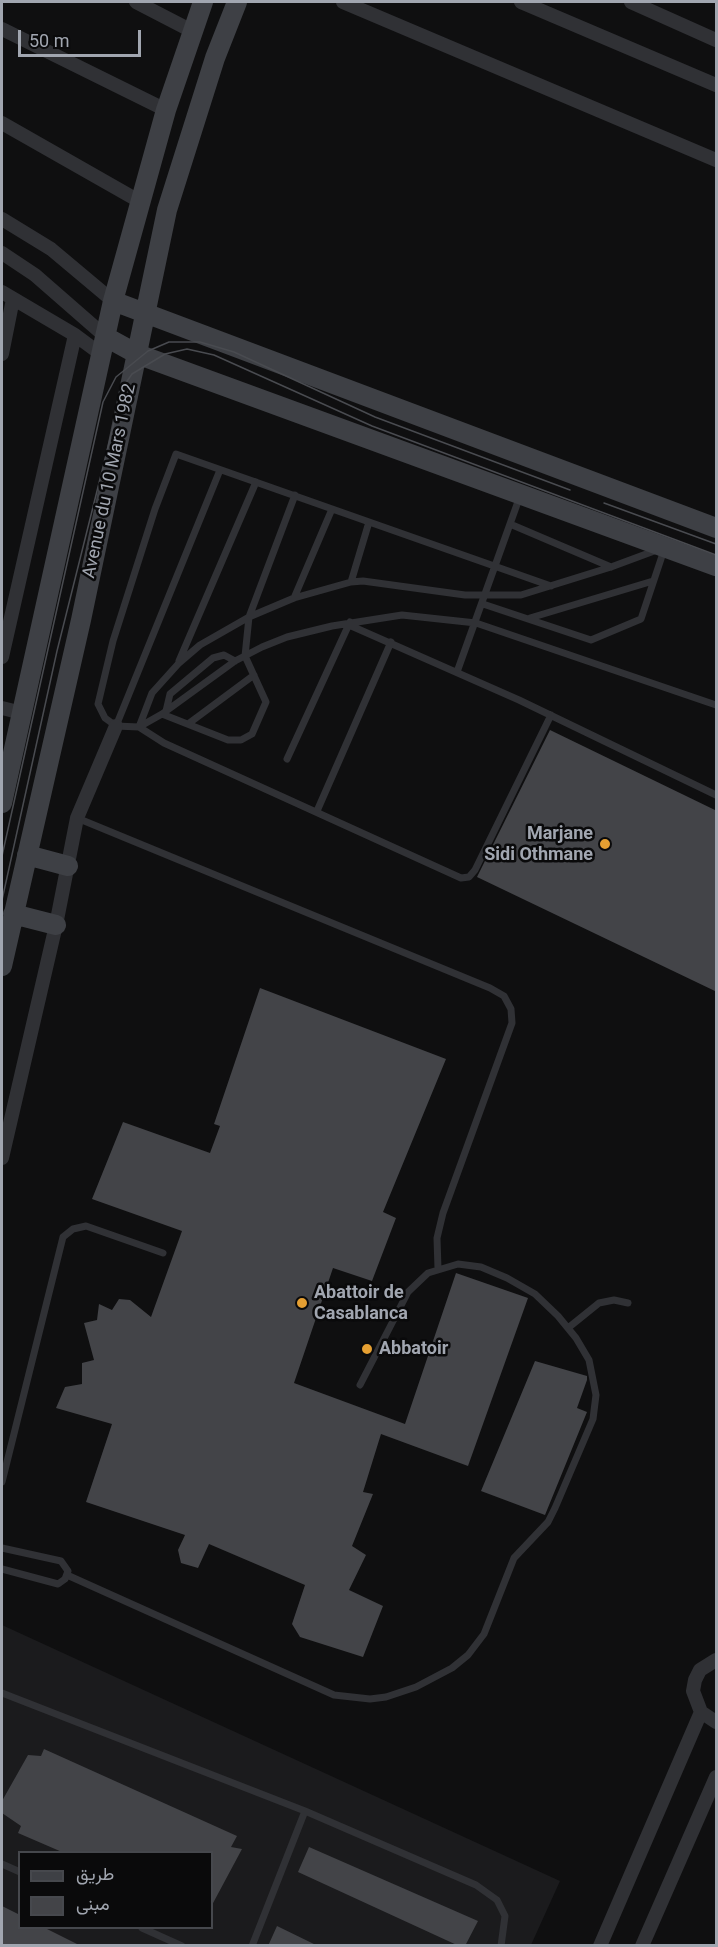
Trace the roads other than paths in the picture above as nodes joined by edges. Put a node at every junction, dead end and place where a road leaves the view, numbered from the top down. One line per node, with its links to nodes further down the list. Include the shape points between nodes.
1 (136, 2): 9 (street)
2 (203, 2): 9 (main road, Avenue du 10 Mars 1982)
3 (237, 2): 20 (main road, Avenue du 10 Mars 1982, via 167,210)
4 (343, 2): 14 (street)
5 (521, 2): 11 (street)
6 (631, 2): 7 (street)
7 (661, 8): 10 (street)
8 (2, 29): 12 (street)
9 (192, 31): 12 (main road, Avenue du 10 Mars 1982)
10 (717, 40)
11 (717, 85)
12 (166, 110): 15 (main road, Avenue du 10 Mars 1982)
13 (2, 123): 15 (street)
14 (717, 160)
15 (139, 201): 19 (main road, Avenue du 10 Mars 1982)
16 (2, 219): 19 (street, via 51,249)
17 (2, 253): 22 (street, via 35,275)
18 (7, 296): 21 (street); 23 (street)
19 (113, 302): 20 (main road); 22 (main road, Avenue du 10 Mars 1982)
20 (146, 314): 24 (main road, Avenue du 10 Mars 1982); 32 (main road)
21 (75, 335): 22 (street); 48 (street)
22 (104, 346): 24 (main road); 56 (main road, Avenue du 10 Mars 1982)
23 (2, 354)
24 (136, 354): 27 (main road); 66 (main road, Avenue du 10 Mars 1982)
25 (220, 470): 26 (lane); 59 (lane); 59 (lane, via 176,454 113,641 98,704 105,718)
26 (256, 482): 28 (lane); 50 (lane)
27 (521, 493): 31 (lane); 33 (main road)
28 (295, 495): 29 (lane); 42 (lane)
29 (332, 509): 30 (lane); 40 (lane)
30 (369, 522): 36 (lane); 38 (lane)
31 (510, 524): 35 (lane); 36 (lane)
32 (717, 528)
33 (665, 547): 34 (main road); 35 (lane); 37 (lane)
34 (717, 566)
35 (611, 567): 39 (lane)
36 (494, 568): 39 (lane); 41 (lane)
37 (653, 581): 43 (lane); 43 (lane, via 641,620 591,640)
38 (351, 582): 40 (lane); 41 (lane)
39 (551, 586): 41 (lane)
40 (294, 597): 42 (lane)
41 (484, 600): 43 (lane); 45 (lane)
42 (249, 617): 47 (lane); 50 (lane, via 200,645)
43 (530, 618)
44 (350, 623): 45 (lane, via 402,615); 46 (lane); 47 (lane, via 287,637); 61 (lane)
45 (476, 623): 51 (lane); 53 (lane)
46 (391, 642): 51 (lane); 64 (lane)
47 (245, 656): 49 (lane); 52 (lane)
48 (2, 657)
49 (235, 661): 55 (lane); 55 (lane, via 225,656 213,658 170,694)
50 (178, 663): 60 (lane, via 152,693)
51 (457, 672): 57 (lane)
52 (254, 675): 58 (lane); 58 (lane, via 266,702 252,734 234,741)
53 (717, 705)
54 (2, 708): 56 (street)
55 (164, 712): 58 (lane); 60 (lane)
56 (22, 713): 63 (main road, Avenue du 10 Mars 1982)
57 (551, 715): 62 (lane); 64 (lane, via 469,877 461,878)
58 (188, 724)
59 (116, 726): 60 (lane); 65 (street)
60 (139, 727): 64 (lane)
61 (287, 759)
62 (717, 795)
63 (2, 802)
64 (317, 811)
65 (77, 818): 67 (street); 73 (lane, via 504,996 512,1023 443,1214 437,1238)
66 (27, 855): 67 (main road); 68 (main road, Avenue du 10 Mars 1982)
67 (68, 866): 69 (street)
68 (13, 914): 69 (main road); 70 (main road, Avenue du 10 Mars 1982)
69 (57, 926): 71 (street)
70 (2, 966)
71 (2, 1157)
72 (163, 1253): 77 (lane, via 86,1226 63,1237)
73 (438, 1269): 75 (lane, via 470,1265 507,1278 547,1304); 76 (lane, via 408,1292)
74 (628, 1303): 75 (lane, via 599,1303)
75 (568, 1328): 80 (lane, via 583,1348 593,1372 593,1419 548,1522 507,1571 495,1611 480,1640 452,1668 416,1687 370,1699 334,1695)
76 (360, 1385)
77 (2, 1482)
78 (2, 1548): 80 (lane, via 61,1561 67,1567)
79 (2, 1569): 80 (lane, via 54,1583 62,1582)
80 (67, 1575)
81 (717, 1660): 83 (street, via 700,1670 695,1680 695,1702)
82 (2, 1693): 86 (lane)
83 (701, 1712): 84 (street); 93 (street)
84 (717, 1722)
85 (717, 1777): 94 (street)
86 (305, 1811): 91 (lane); 92 (lane, via 476,1885 497,1900 506,1916)
87 (2, 1864): 88 (lane)
88 (18, 1871)
89 (144, 1929): 90 (lane)
90 (182, 1946)
91 (252, 1946)
92 (501, 1946)
93 (600, 1946)
94 (642, 1946)

